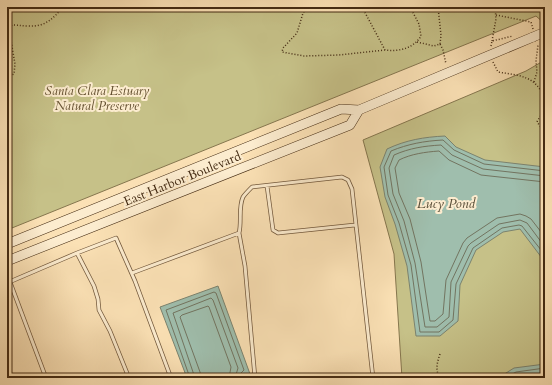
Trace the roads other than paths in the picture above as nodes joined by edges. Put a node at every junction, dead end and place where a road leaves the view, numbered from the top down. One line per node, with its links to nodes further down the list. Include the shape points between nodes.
1 (545, 32): 2 (main road, East Harbor Boulevard, bridge, via 533,33 489,55)
2 (359, 110): 6 (main road, East Harbor Boulevard, via 342,109); 8 (main road, East Harbor Boulevard, via 350,125)
3 (267, 186): 4 (lane, via 273,230 278,233); 4 (lane, via 342,177 348,180 352,189); 5 (lane, via 252,187 243,197)
4 (355, 225): 15 (lane)
5 (239, 233): 9 (lane); 14 (lane, via 245,266)
6 (7, 244)
7 (77, 253): 9 (lane, via 116,238); 10 (lane); 12 (lane, via 94,286 99,310)
8 (7, 261)
9 (132, 273): 13 (lane)
10 (8, 282): 11 (lane)
11 (46, 378)
12 (129, 378)
13 (171, 378)
14 (255, 378)
15 (372, 378)

